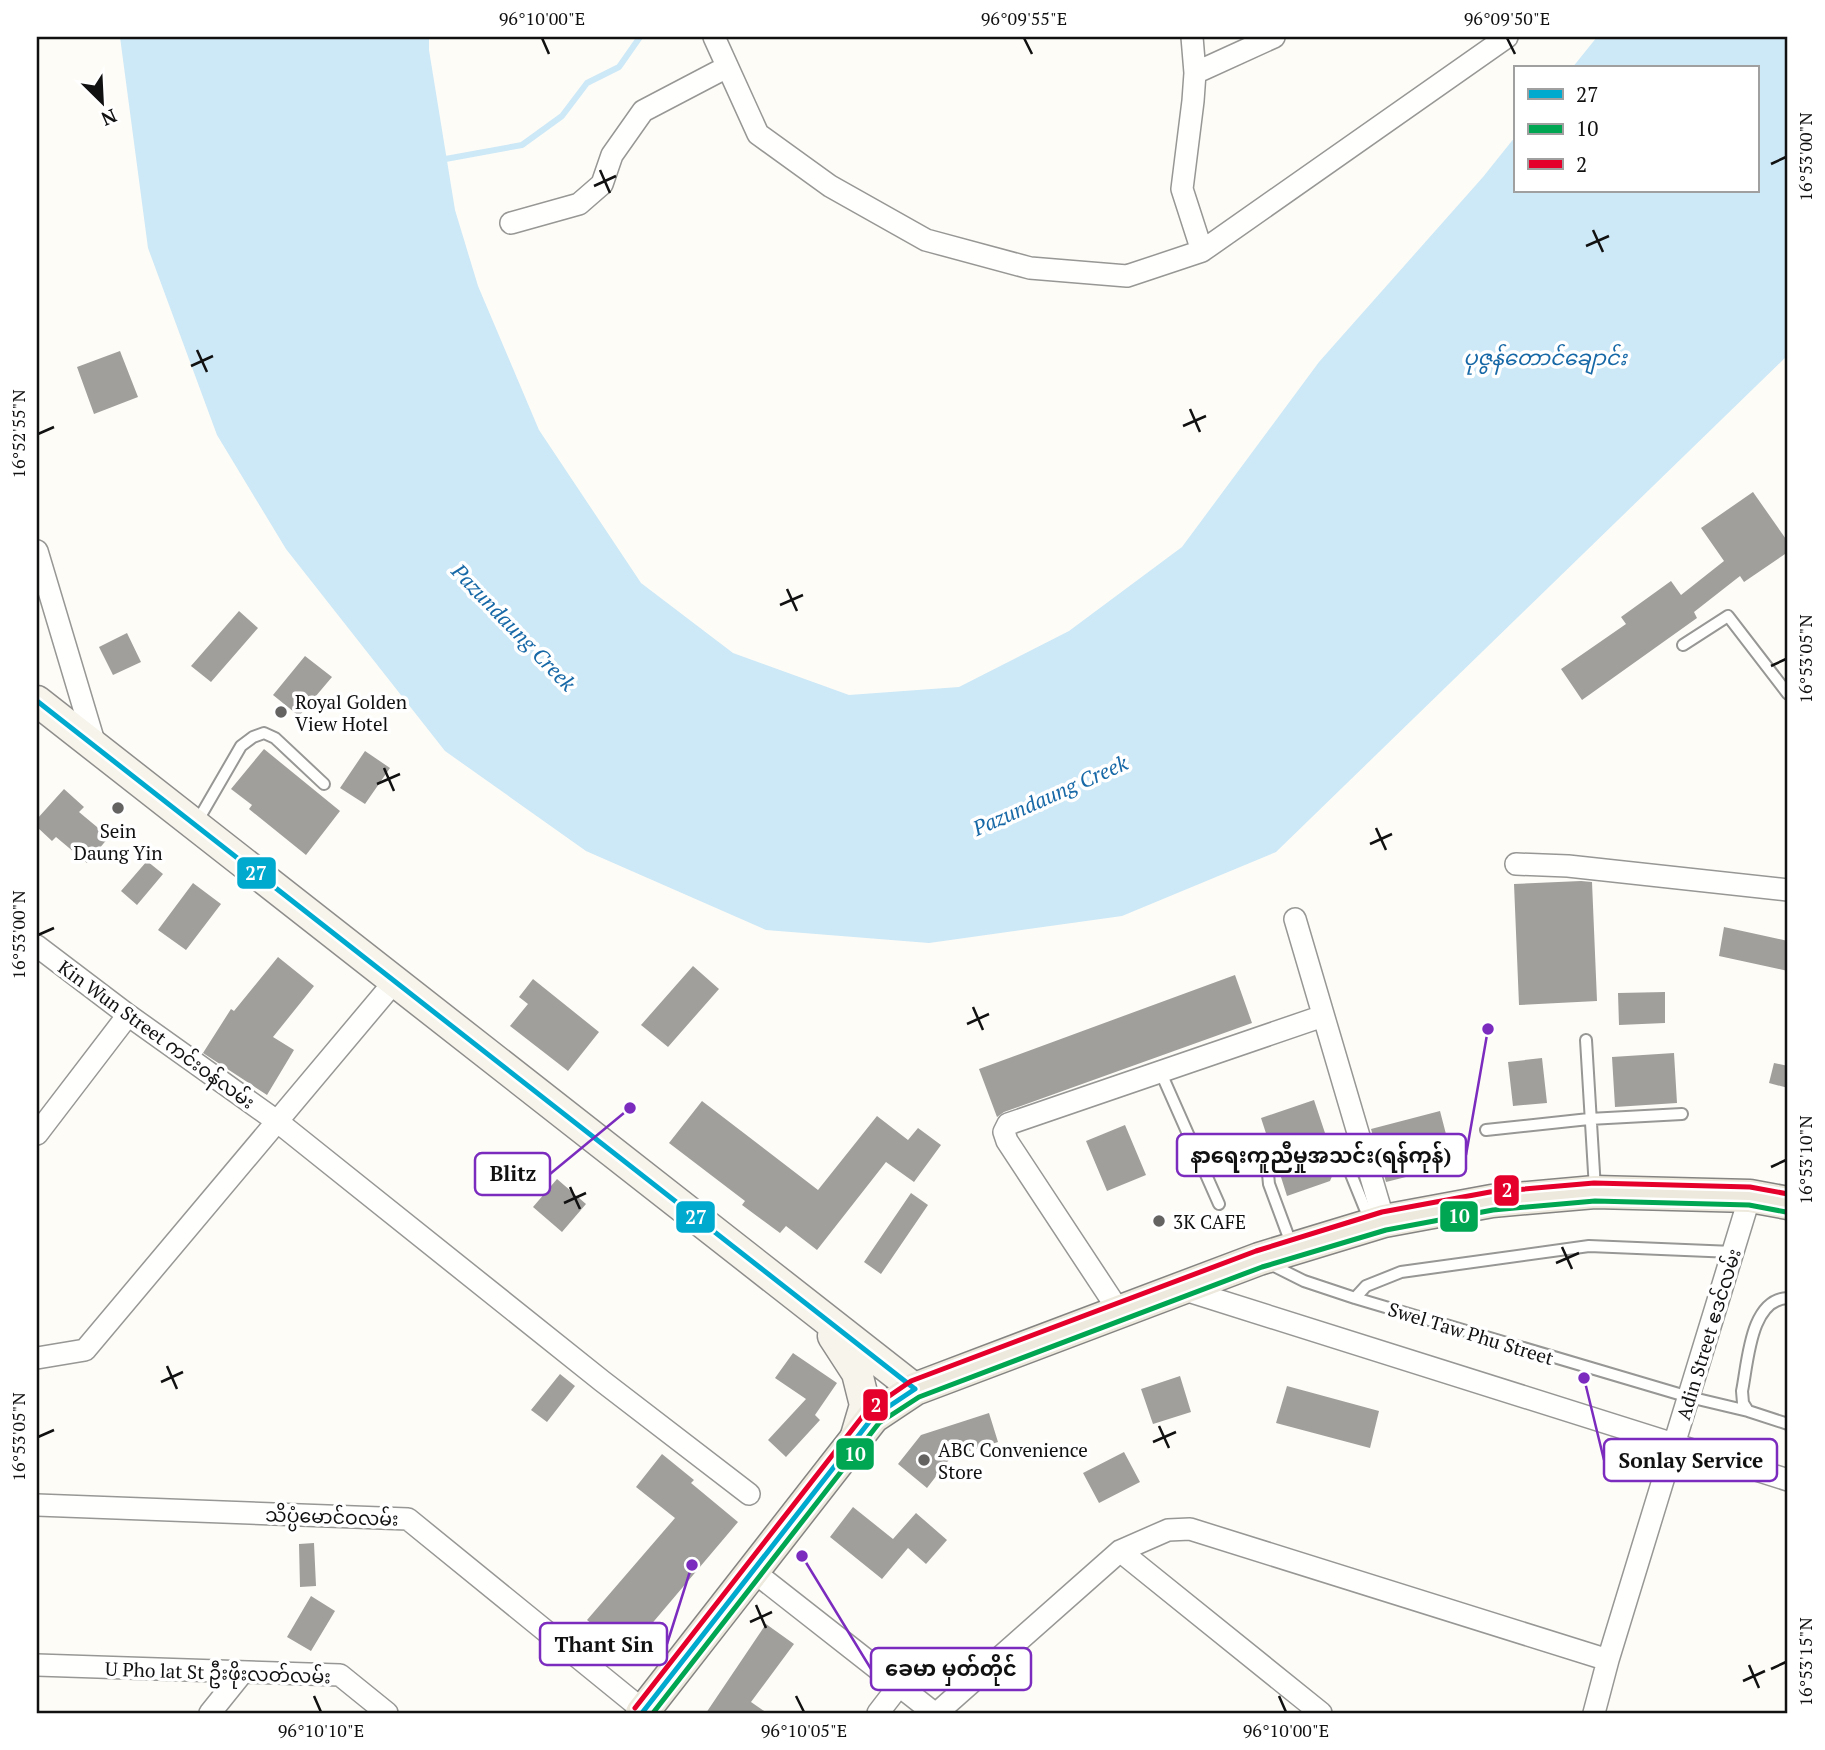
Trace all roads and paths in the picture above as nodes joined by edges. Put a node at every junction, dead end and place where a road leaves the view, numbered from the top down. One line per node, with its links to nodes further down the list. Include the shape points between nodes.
1 (715, 37): 5 (street)
2 (1192, 37): 6 (street)
3 (1275, 37): 6 (street)
4 (1507, 37): 8 (street)
5 (727, 67): 7 (street, via 643,111 612,155 602,184 579,204); 8 (street, via 758,134 830,186 926,240 1030,268 1127,276)
6 (1195, 73): 8 (street, via 1182,189)
7 (511, 223)
8 (1202, 251)
9 (37, 551): 13 (street)
10 (1683, 645): 11 (lane, via 1728,616)
11 (1788, 694)
12 (37, 701): 13 (main road)
13 (96, 746): 15 (main road)
14 (324, 784): 15 (lane, via 264,733 241,746)
15 (195, 824): 20 (main road)
16 (1516, 864): 17 (street)
17 (1788, 890)
18 (1295, 919): 22 (street)
19 (37, 946): 21 (street, Kin Wun Street ကင်းဝန်လမ်း)
20 (395, 981): 27 (street); 43 (main road)
21 (128, 1015): 27 (street, Kin Wun Street ကင်းဝန်လမ်း); 29 (street)
22 (1324, 1016): 24 (street); 36 (street)
23 (1586, 1041): 26 (lane)
24 (1161, 1073): 35 (lane); 44 (street, via 1008,1124 1004,1132)
25 (1682, 1114): 26 (lane)
26 (1589, 1119): 28 (lane); 32 (lane)
27 (278, 1122): 45 (street, via 85,1350); 53 (street, Kin Wun Street ကင်းဝန်လမ်း)
28 (1486, 1130)
29 (37, 1134)
30 (1330, 1149): 36 (lane, via 1338,1148 1344,1157)
31 (1277, 1165): 37 (lane, via 1268,1174 1269,1184)
32 (1595, 1192): 33 (main road); 36 (main road, via 1492,1201)
33 (1750, 1196): 34 (main road); 38 (street, Adin Street ဧဒင်လမ်း)
34 (1788, 1203)
35 (1219, 1204)
36 (1378, 1222): 37 (main road)
37 (1292, 1248): 39 (main road)
38 (1733, 1252): 41 (lane, via 1589,1246 1401,1272 1366,1286); 47 (street, Adin Street ဧဒင်လမ်း)
39 (1259, 1259): 40 (main road); 41 (lane, Swel Taw Phu Street)
40 (1182, 1289): 44 (main road); 51 (street)
41 (1355, 1298): 47 (lane, Swel Taw Phu Street)
42 (1788, 1298): 48 (lane, via 1765,1307 1757,1322 1742,1391)
43 (812, 1308): 46 (main road); 50 (main road, via 857,1373 865,1405)
44 (1119, 1311): 46 (main road)
45 (37, 1359)
46 (915, 1389): 50 (main road, via 873,1417)
47 (1689, 1397): 48 (lane, Swel Taw Phu Street); 51 (street, Adin Street ဧဒင်လမ်း)
48 (1748, 1412): 49 (lane, Swel Taw Phu Street)
49 (1788, 1424)
50 (855, 1439): 56 (main road)
51 (1675, 1446): 52 (street); 57 (street, Adin Street ဧဒင်လမ်း)
52 (1788, 1480)
53 (749, 1494)
54 (37, 1505): 61 (street, သိပ္ပံမောင်ဝလမ်း, via 408,1520)
55 (1120, 1551): 57 (street, via 1168,1530 1190,1529); 65 (street); 66 (street)
56 (753, 1571): 60 (street); 61 (main road)
57 (1608, 1660): 67 (street, Adin Street ဧဒင်လမ်း)
58 (37, 1665): 59 (street, U Pho lat St ဦးဖိုးလတ်လမ်း)
59 (243, 1672): 62 (street); 63 (street, U Pho lat St ဦးဖိုးလတ်လမ်း, via 340,1675)
60 (898, 1687): 64 (street); 65 (street)
61 (643, 1712)
62 (210, 1713)
63 (387, 1713)
64 (878, 1713)
65 (936, 1713)
66 (1321, 1713)
67 (1594, 1713)

